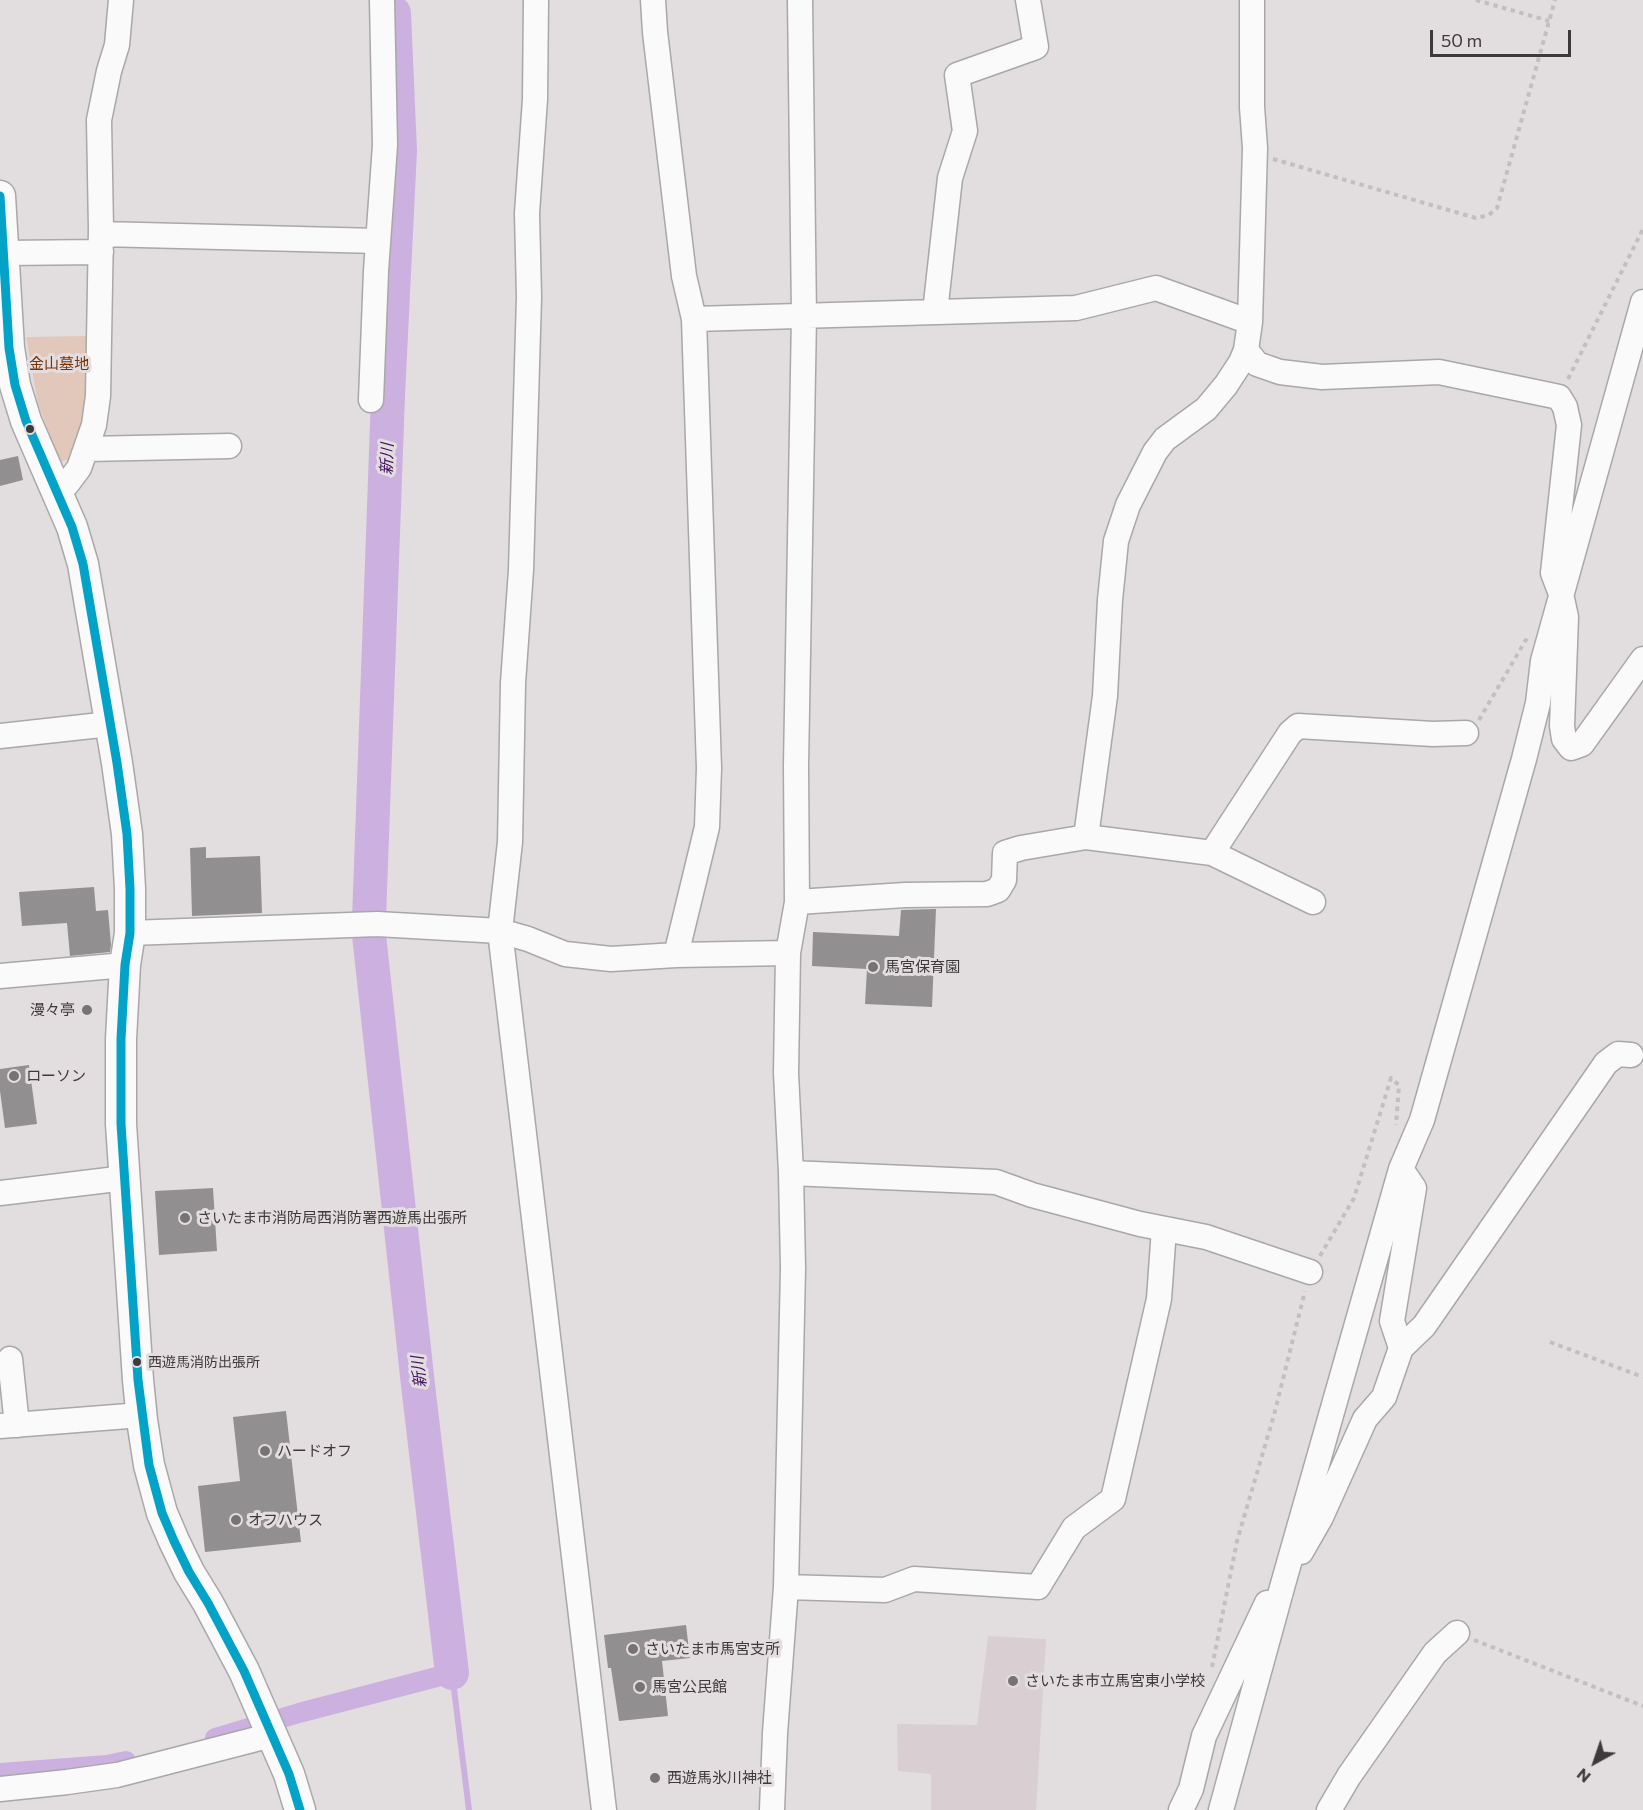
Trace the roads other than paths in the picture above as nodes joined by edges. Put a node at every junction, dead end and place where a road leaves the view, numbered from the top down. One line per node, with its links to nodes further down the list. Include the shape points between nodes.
1 (121, 0): 10 (street, via 117,45 99,120)
2 (382, 0): 9 (street, via 385,145)
3 (536, 0): 31 (street, via 535,99 527,213 529,297 521,570 513,683 510,842)
4 (653, 0): 15 (street, via 684,276)
5 (800, 0): 14 (street)
6 (1028, 0): 13 (street, via 1036,47 957,75 964,131 950,178)
7 (1252, 0): 16 (street, via 1255,154)
8 (0, 195): 11 (main road)
9 (378, 241): 10 (street); 18 (street)
10 (101, 243): 11 (street); 20 (street, via 98,396)
11 (2, 260): 21 (main road, via 15,385)
12 (1643, 302): 22 (street)
13 (935, 312): 14 (street); 16 (street, via 1076,308 1156,288)
14 (804, 316): 15 (street); 29 (street)
15 (694, 319): 34 (street, via 709,768 707,827)
16 (1250, 322): 17 (street)
17 (1246, 350): 22 (street, via 1257,363 1280,372 1322,377 1439,372 1559,397 1569,425 1553,573); 27 (street, via 1216,398 1165,439 1155,452 1128,505 1116,541 1105,696)
18 (371, 400)
19 (229, 446): 20 (street)
20 (87, 449): 21 (street, via 79,468)
21 (58, 492): 24 (main road, via 82,564)
22 (1561, 594): 23 (street, via 1566,617 1562,726 1564,739 1571,748 1582,744); 38 (street, via 1524,759 1422,1120)
23 (1643, 658)
24 (110, 724): 26 (street); 32 (main road, via 127,834)
25 (1466, 732): 28 (street, via 1433,734 1298,726)
26 (0, 736)
27 (1086, 837): 28 (street); 29 (street, via 1005,853 1004,880 998,890 987,894)
28 (1212, 853): 30 (street)
29 (797, 902): 33 (street)
30 (1313, 902)
31 (500, 931): 32 (street, via 377,924); 34 (street, via 565,954 611,959); 55 (street)
32 (130, 933): 35 (main road)
33 (788, 953): 34 (street); 39 (street, via 786,1073)
34 (676, 955)
35 (125, 965): 36 (street); 40 (main road, via 120,1083)
36 (0, 976)
37 (1631, 1055): 44 (street, via 1618,1054 1606,1063 1424,1326)
38 (1401, 1169): 44 (street, via 1413,1188 1392,1320); 48 (street)
39 (791, 1173): 42 (street, via 996,1182); 49 (street, via 793,1268)
40 (125, 1178): 41 (street); 46 (main road)
41 (0, 1193)
42 (1164, 1229): 43 (street, via 1206,1238); 49 (street, via 1159,1299 1113,1499 1074,1528 1038,1587 914,1578 885,1590)
43 (1310, 1272)
44 (1401, 1348): 48 (street, via 1384,1397 1365,1419 1321,1517)
45 (10, 1359): 47 (street)
46 (141, 1415): 47 (street); 51 (main road, via 162,1513 189,1572 244,1671)
47 (9, 1426)
48 (1283, 1584): 53 (street, via 1266,1603 1215,1709 1204,1736); 57 (street)
49 (786, 1587): 56 (street)
50 (1457, 1633): 58 (street, via 1436,1653)
51 (272, 1736): 52 (street, via 117,1775); 54 (main road)
52 (0, 1789)
53 (1188, 1803)
54 (300, 1810)
55 (604, 1810)
56 (772, 1810)
57 (1221, 1810)
58 (1329, 1810)

